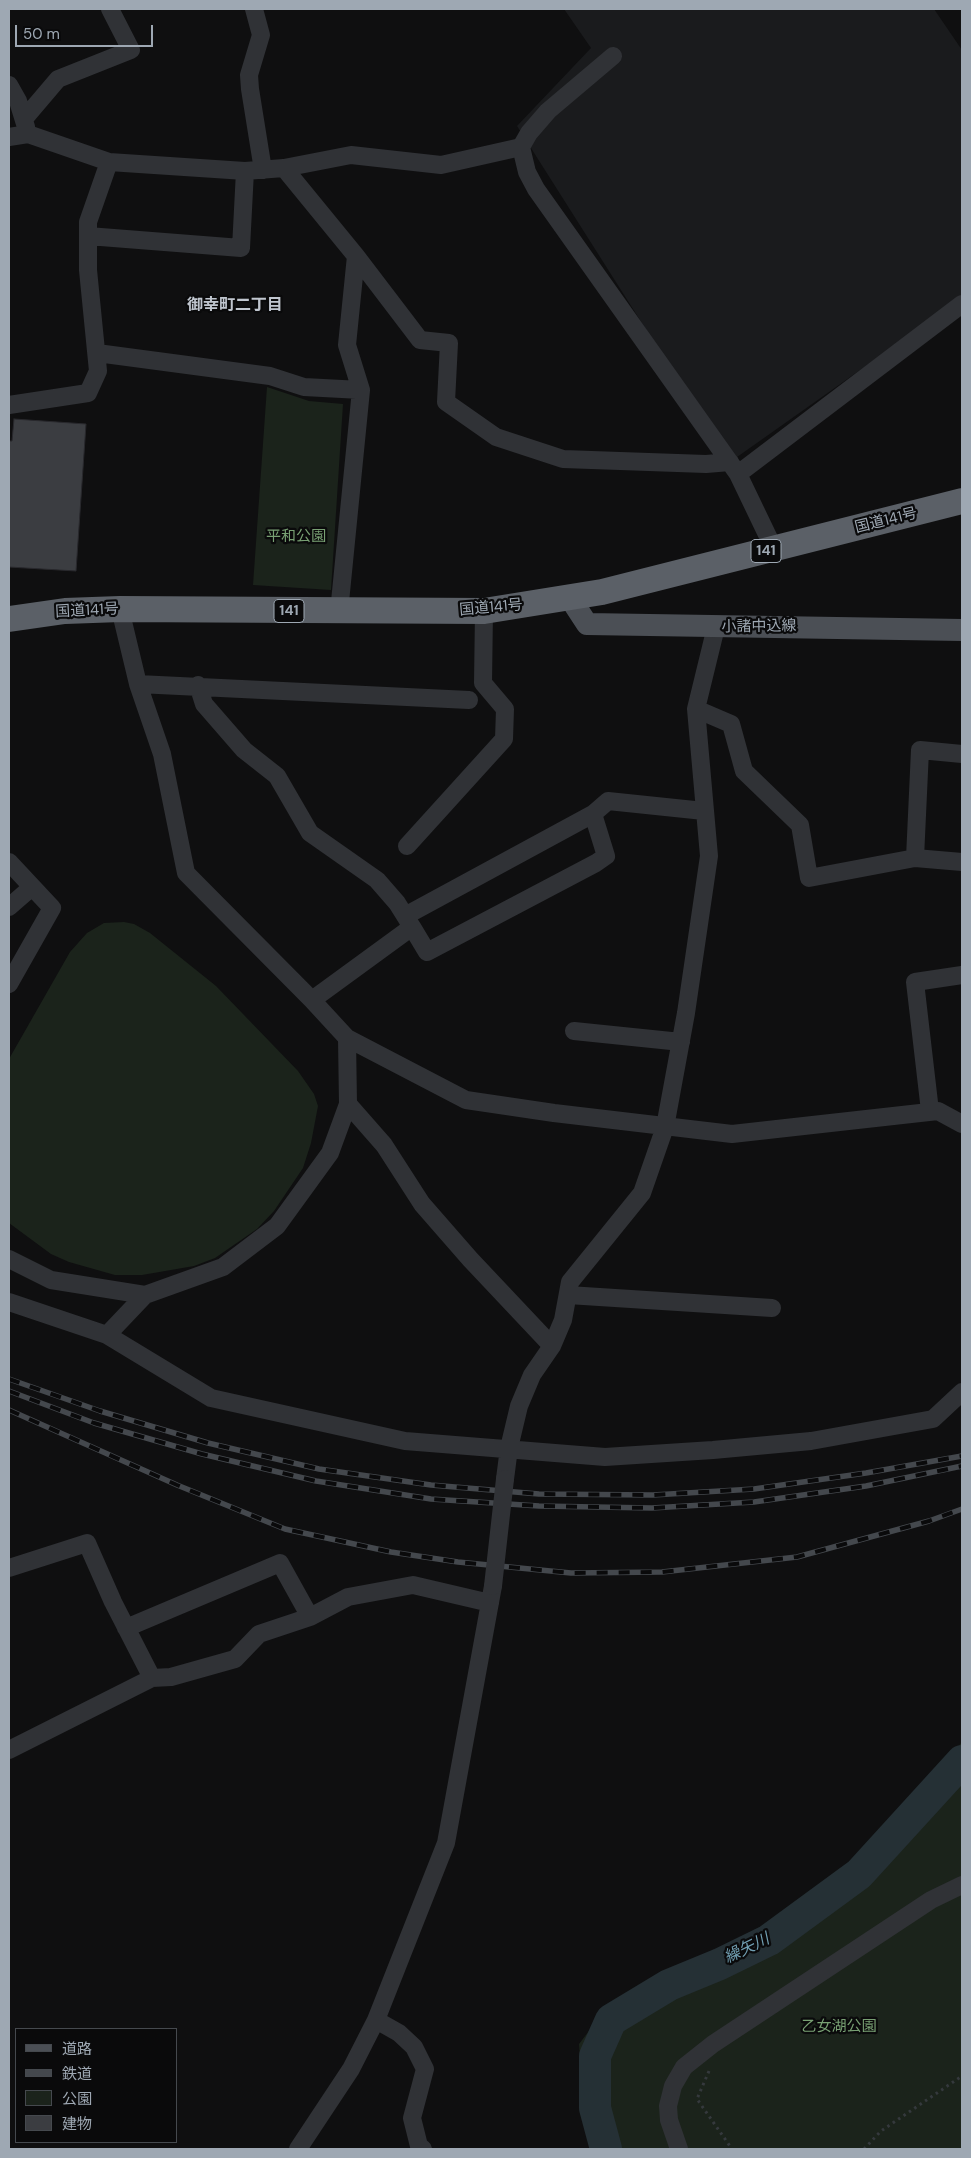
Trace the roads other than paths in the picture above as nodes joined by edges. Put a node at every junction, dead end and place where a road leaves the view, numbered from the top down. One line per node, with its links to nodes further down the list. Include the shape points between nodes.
1 (110, 9): 5 (street, via 131,50 58,79)
2 (254, 9): 10 (street, via 261,36 249,75)
3 (613, 56): 7 (street, via 548,111)
4 (9, 85): 5 (street)
5 (26, 127): 6 (street); 8 (street)
6 (9, 137)
7 (521, 147): 9 (street, via 441,166 351,155); 18 (street, via 527,172 536,189)
8 (109, 162): 11 (street); 12 (street, via 88,222)
9 (284, 168): 10 (street); 13 (street)
10 (263, 170): 11 (street)
11 (245, 171): 12 (street, via 241,248)
12 (88, 236): 15 (street, via 88,270)
13 (356, 256): 16 (street, via 347,345); 18 (street, via 420,340 449,344 446,402 496,436 563,459 706,464)
14 (962, 304): 18 (street)
15 (97, 353): 16 (street, via 270,376 304,387); 17 (street, via 98,371 88,393)
16 (361, 390): 24 (street)
17 (9, 405)
18 (734, 468): 20 (street)
19 (962, 501): 20 (highway, 国道141号 / 141)
20 (774, 549): 21 (highway, 国道141号 / 141)
21 (570, 598): 23 (highway, 国道141号 / 141); 26 (main road, 小諸中込線, via 587,624)
22 (120, 609): 24 (highway, 国道141号 / 141); 25 (highway, 国道141号 / 141, via 65,611); 28 (street)
23 (484, 611): 24 (highway, 国道141号 / 141); 35 (street, via 483,683 505,709 504,739)
24 (339, 612)
25 (9, 619)
26 (716, 627): 27 (main road, 小諸中込線); 31 (street)
27 (962, 630)
28 (138, 684): 29 (street); 44 (street, via 162,754 186,873)
29 (198, 685): 30 (street); 41 (street, via 204,704 244,750 277,776 310,833 377,880)
30 (469, 700)
31 (696, 709): 33 (street); 36 (street, via 731,724 744,771 800,825 809,878)
32 (962, 754): 36 (street, via 920,750)
33 (704, 810): 34 (street, via 608,800); 47 (street, via 709,856)
34 (593, 814): 41 (street); 41 (street, via 606,856 596,863 427,952)
35 (407, 846)
36 (915, 858): 38 (street)
37 (9, 862): 39 (street)
38 (962, 862)
39 (32, 887): 40 (street); 43 (street, via 52,908)
40 (9, 907)
41 (408, 922): 44 (street)
42 (962, 975): 49 (street, via 915,982)
43 (9, 984)
44 (312, 1000): 46 (street)
45 (574, 1030): 47 (street)
46 (347, 1038): 48 (street); 51 (street, via 466,1100)
47 (681, 1042): 51 (street)
48 (348, 1104): 53 (street, via 330,1153 277,1226 223,1267); 58 (street, via 384,1145 422,1204)
49 (930, 1111): 50 (street, via 938,1110); 51 (street, via 732,1134)
50 (962, 1124)
51 (665, 1127): 54 (street, via 642,1193 570,1282)
52 (9, 1259): 53 (street, via 51,1280)
53 (146, 1295): 57 (street)
54 (568, 1295): 56 (street); 58 (street, via 563,1320)
55 (9, 1302): 57 (street)
56 (772, 1308)
57 (107, 1335): 60 (street, via 211,1398 405,1441)
58 (552, 1346): 60 (street, via 532,1375 519,1406)
59 (962, 1392): 60 (street, via 933,1419 811,1441 605,1457)
60 (509, 1448): 62 (street, bridge)
61 (9, 1568): 64 (street, via 86,1542)
62 (492, 1594): 63 (street, via 412,1584 348,1597); 68 (street, via 446,1843)
63 (310, 1617): 64 (street, via 280,1563); 65 (street, via 259,1634 235,1659 171,1677)
64 (126, 1628): 65 (street)
65 (152, 1678): 66 (street)
66 (9, 1750)
67 (962, 1886): 71 (street, via 923,1905 713,2044 684,2067 673,2086 668,2106 669,2120)
68 (376, 2020): 69 (street, via 351,2069); 70 (street, via 414,2047 425,2069 412,2118 419,2146)
69 (298, 2149)
70 (423, 2149)
71 (679, 2149)

